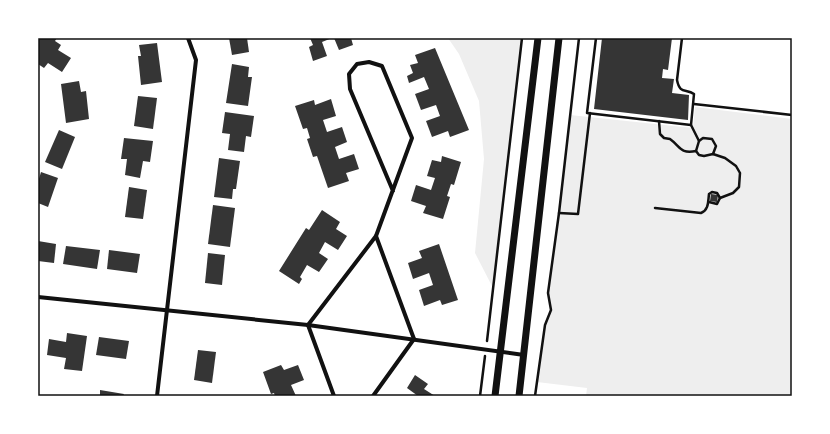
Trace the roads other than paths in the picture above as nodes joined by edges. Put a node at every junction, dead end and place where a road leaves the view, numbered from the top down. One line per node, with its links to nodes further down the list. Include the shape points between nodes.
1 (188, 38): 7 (street, via 196,60)
2 (538, 38): 10 (street)
3 (559, 38): 11 (street)
4 (393, 191): 4 (street, via 412,138 382,66 369,62 357,64 349,74 350,89); 5 (street)
5 (376, 236): 8 (street); 9 (street)
6 (38, 297): 7 (street)
7 (167, 311): 8 (street); 12 (street)
8 (308, 325): 9 (street); 13 (street)
9 (414, 339): 10 (street); 14 (street)
10 (500, 352): 11 (street); 15 (street)
11 (524, 355): 16 (street)
12 (157, 396)
13 (334, 396)
14 (373, 396)
15 (495, 396)
16 (519, 396)

